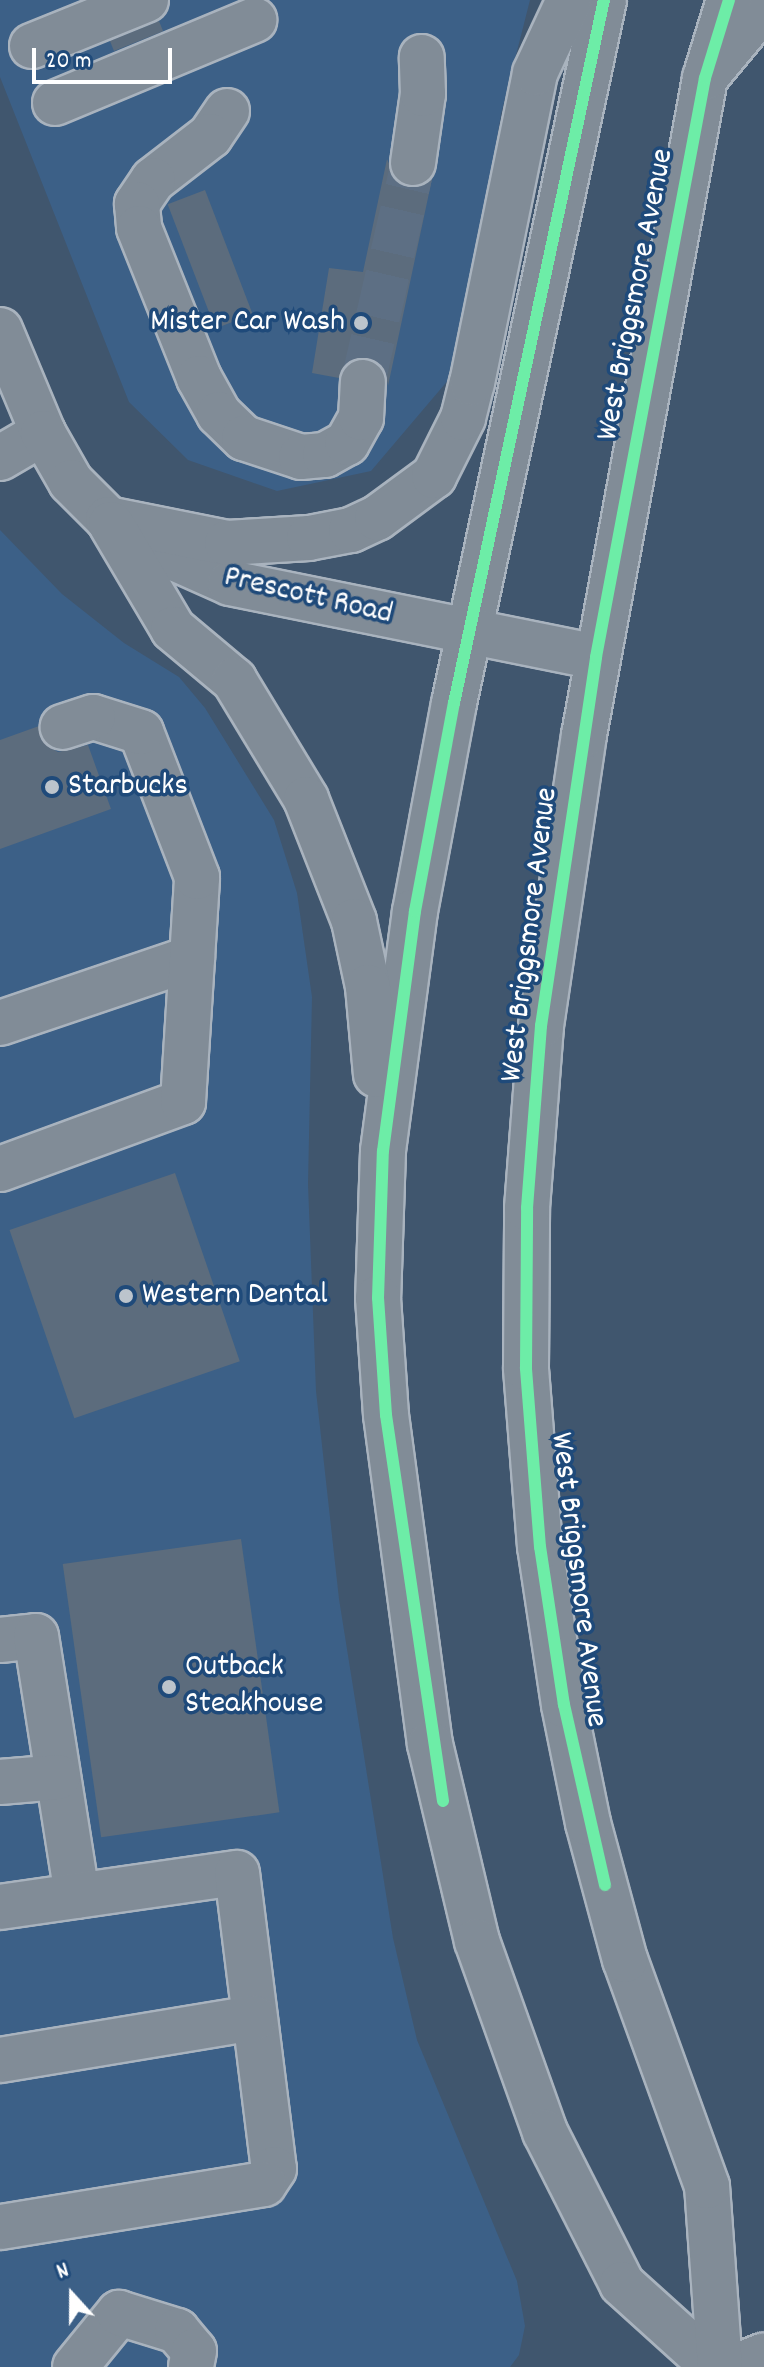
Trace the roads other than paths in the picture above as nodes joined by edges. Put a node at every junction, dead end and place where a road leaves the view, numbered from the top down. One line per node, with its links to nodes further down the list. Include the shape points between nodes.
1 (146, 0): 7 (main road)
2 (569, 0): 17 (main road, via 535,73 472,383 463,418 434,476 377,518 309,538 227,543)
3 (604, 0): 18 (main road, West Briggsmore Avenue)
4 (729, 0): 9 (main road, West Briggsmore Avenue)
5 (764, 7): 9 (main road)
6 (254, 20): 10 (main road)
7 (32, 46)
8 (422, 57): 12 (main road, via 423,94)
9 (705, 78): 19 (main road, West Briggsmore Avenue)
10 (55, 103)
11 (227, 111): 14 (main road, via 210,136 153,180 137,204 139,228 199,378 219,414 244,438 301,457 325,455 347,443 361,418)
12 (413, 163)
13 (0, 330): 15 (main road, Prescott Road)
14 (363, 382)
15 (43, 433): 16 (main road); 17 (main road, Prescott Road, via 71,482)
16 (0, 458)
17 (108, 519): 18 (main road, Prescott Road, via 230,583); 23 (main road, via 173,629 234,680 306,799 354,921 368,987)
18 (469, 633): 19 (main road, Prescott Road); 23 (main road, West Briggsmore Avenue, via 415,911)
19 (596, 657): 36 (main road, West Briggsmore Avenue, via 541,1026 527,1208 529,1399 540,1547 588,1823 625,1960 707,2186)
20 (63, 727): 21 (main road, via 93,717 141,732 197,877)
21 (192, 958): 22 (main road); 24 (main road, via 183,1102)
22 (0, 1023)
23 (383, 1151): 36 (main road, West Briggsmore Avenue, via 378,1298 386,1415 430,1744 477,1941 545,2132 622,2284)
24 (0, 1169)
25 (0, 1640): 26 (main road, via 36,1636)
26 (58, 1777): 27 (main road); 28 (main road)
27 (0, 1782)
28 (77, 1896): 29 (main road); 30 (main road, via 237,1873)
29 (0, 1907)
30 (255, 2018): 31 (main road); 32 (main road, via 274,2169 264,2184)
31 (0, 2060)
32 (0, 2227)
33 (764, 2355): 37 (main road)
34 (75, 2367): 35 (main road, via 119,2313 177,2331 194,2351)
35 (191, 2367)
36 (717, 2367)
37 (735, 2367)

